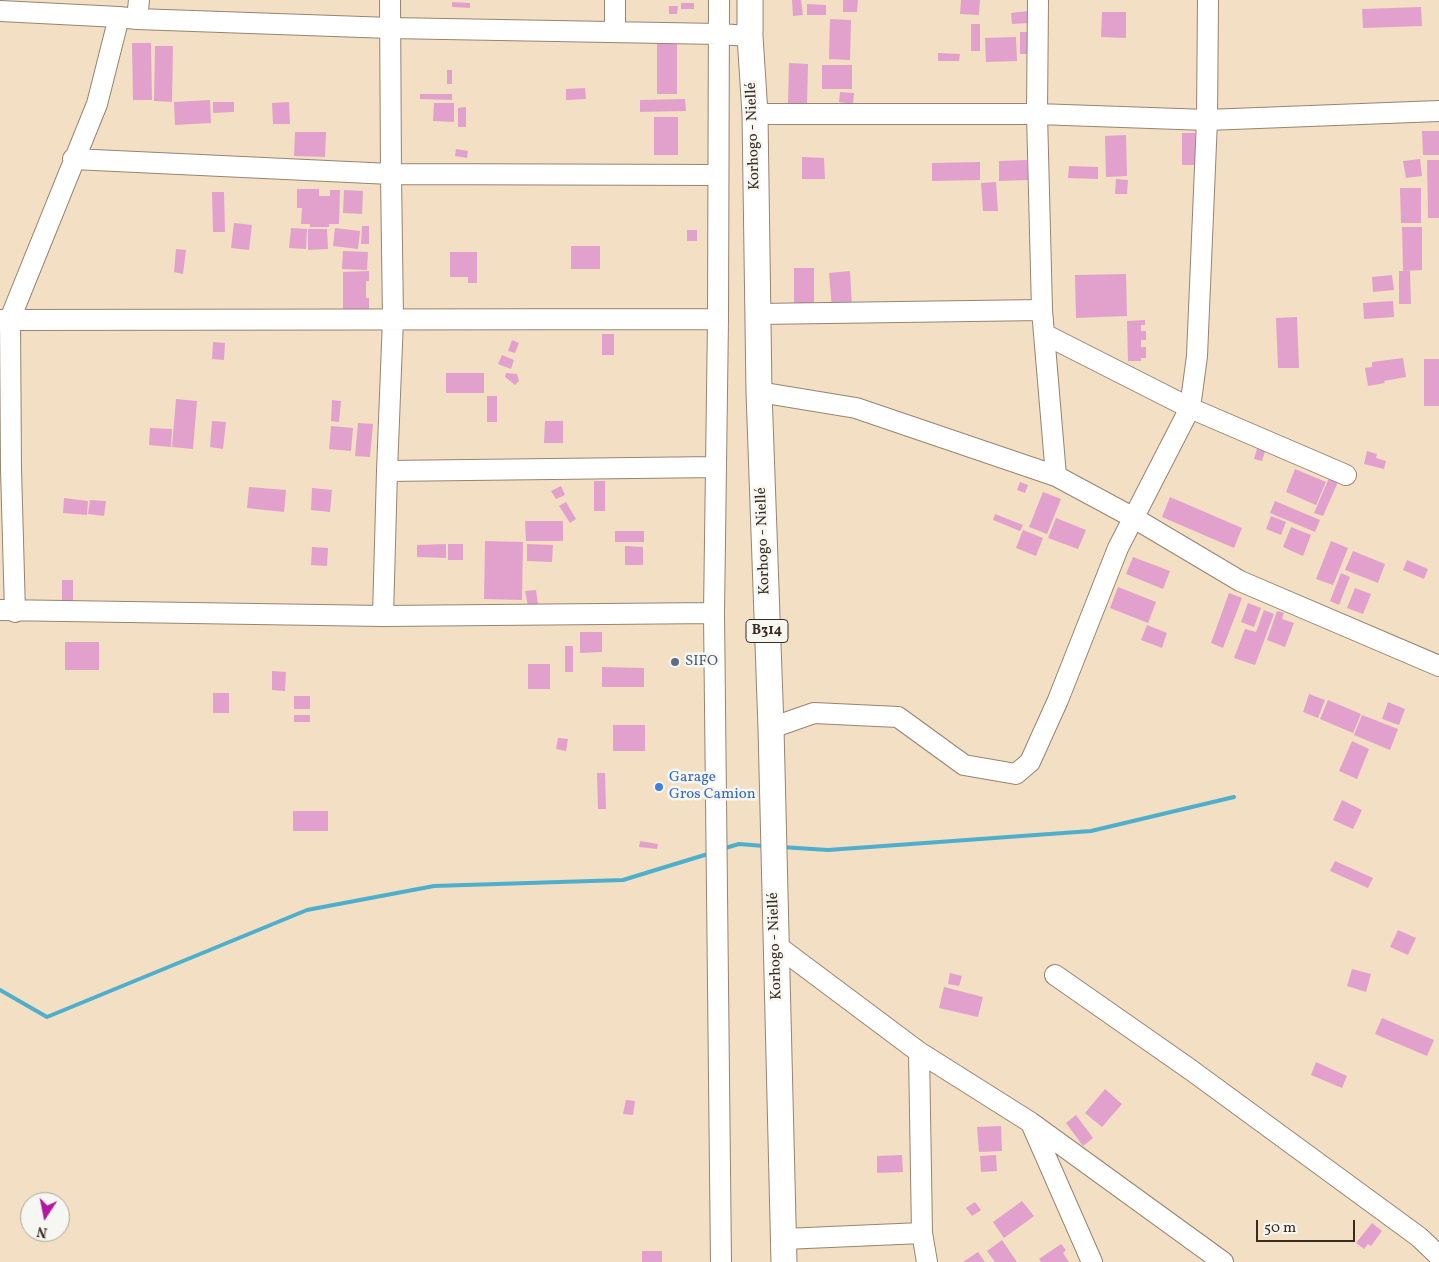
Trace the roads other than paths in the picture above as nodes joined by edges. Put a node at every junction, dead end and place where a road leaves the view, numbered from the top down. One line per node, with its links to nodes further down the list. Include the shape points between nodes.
1 (390, 0): 9 (street)
2 (615, 0): 10 (street)
3 (718, 0): 11 (street)
4 (750, 0): 12 (main road, Korhogo - Niellé / B314)
5 (1038, 0): 15 (street)
6 (1208, 0): 16 (street)
7 (0, 11): 8 (street)
8 (132, 12): 9 (street); 17 (street)
9 (390, 28): 10 (street); 18 (street)
10 (615, 32): 11 (street)
11 (719, 34): 12 (street); 19 (street)
12 (750, 36): 14 (main road, Korhogo - Niellé / B314)
13 (1439, 111): 16 (street)
14 (755, 114): 15 (street); 21 (main road, Korhogo - Niellé / B314)
15 (1037, 114): 16 (street); 20 (street)
16 (1208, 120): 27 (street, via 1197,356)
17 (73, 159): 18 (street); 22 (street)
18 (391, 174): 19 (street); 23 (street)
19 (717, 175): 24 (street)
20 (1042, 310): 21 (street); 25 (street)
21 (757, 314): 26 (main road, Korhogo - Niellé / B314)
22 (5, 319): 23 (street); 33 (street, via 11,469)
23 (393, 319): 24 (street); 29 (street)
24 (718, 319): 28 (street)
25 (1044, 334): 27 (street); 31 (street)
26 (759, 392): 31 (street, via 856,408); 37 (main road, Korhogo - Niellé / B314)
27 (1190, 408): 30 (street); 32 (street)
28 (716, 467): 29 (street); 34 (street)
29 (387, 472): 35 (street)
30 (1346, 475)
31 (1056, 476): 32 (street)
32 (1134, 518): 36 (street, via 1240,581); 37 (street, via 1118,548 1030,762 1016,774 964,765 898,717 814,713)
33 (7, 611): 35 (street)
34 (714, 613): 35 (street); 45 (street)
35 (384, 616)
36 (1439, 666)
37 (770, 728): 38 (main road, Korhogo - Niellé / B314)
38 (776, 946): 40 (street); 43 (main road, Korhogo - Niellé / B314)
39 (1055, 975): 44 (street, via 1412,1231)
40 (919, 1052): 41 (street); 42 (street)
41 (1030, 1122): 47 (street); 48 (street)
42 (922, 1233): 43 (street); 46 (street)
43 (784, 1250)
44 (1439, 1256)
45 (720, 1262)
46 (927, 1262)
47 (1092, 1262)
48 (1223, 1262)

